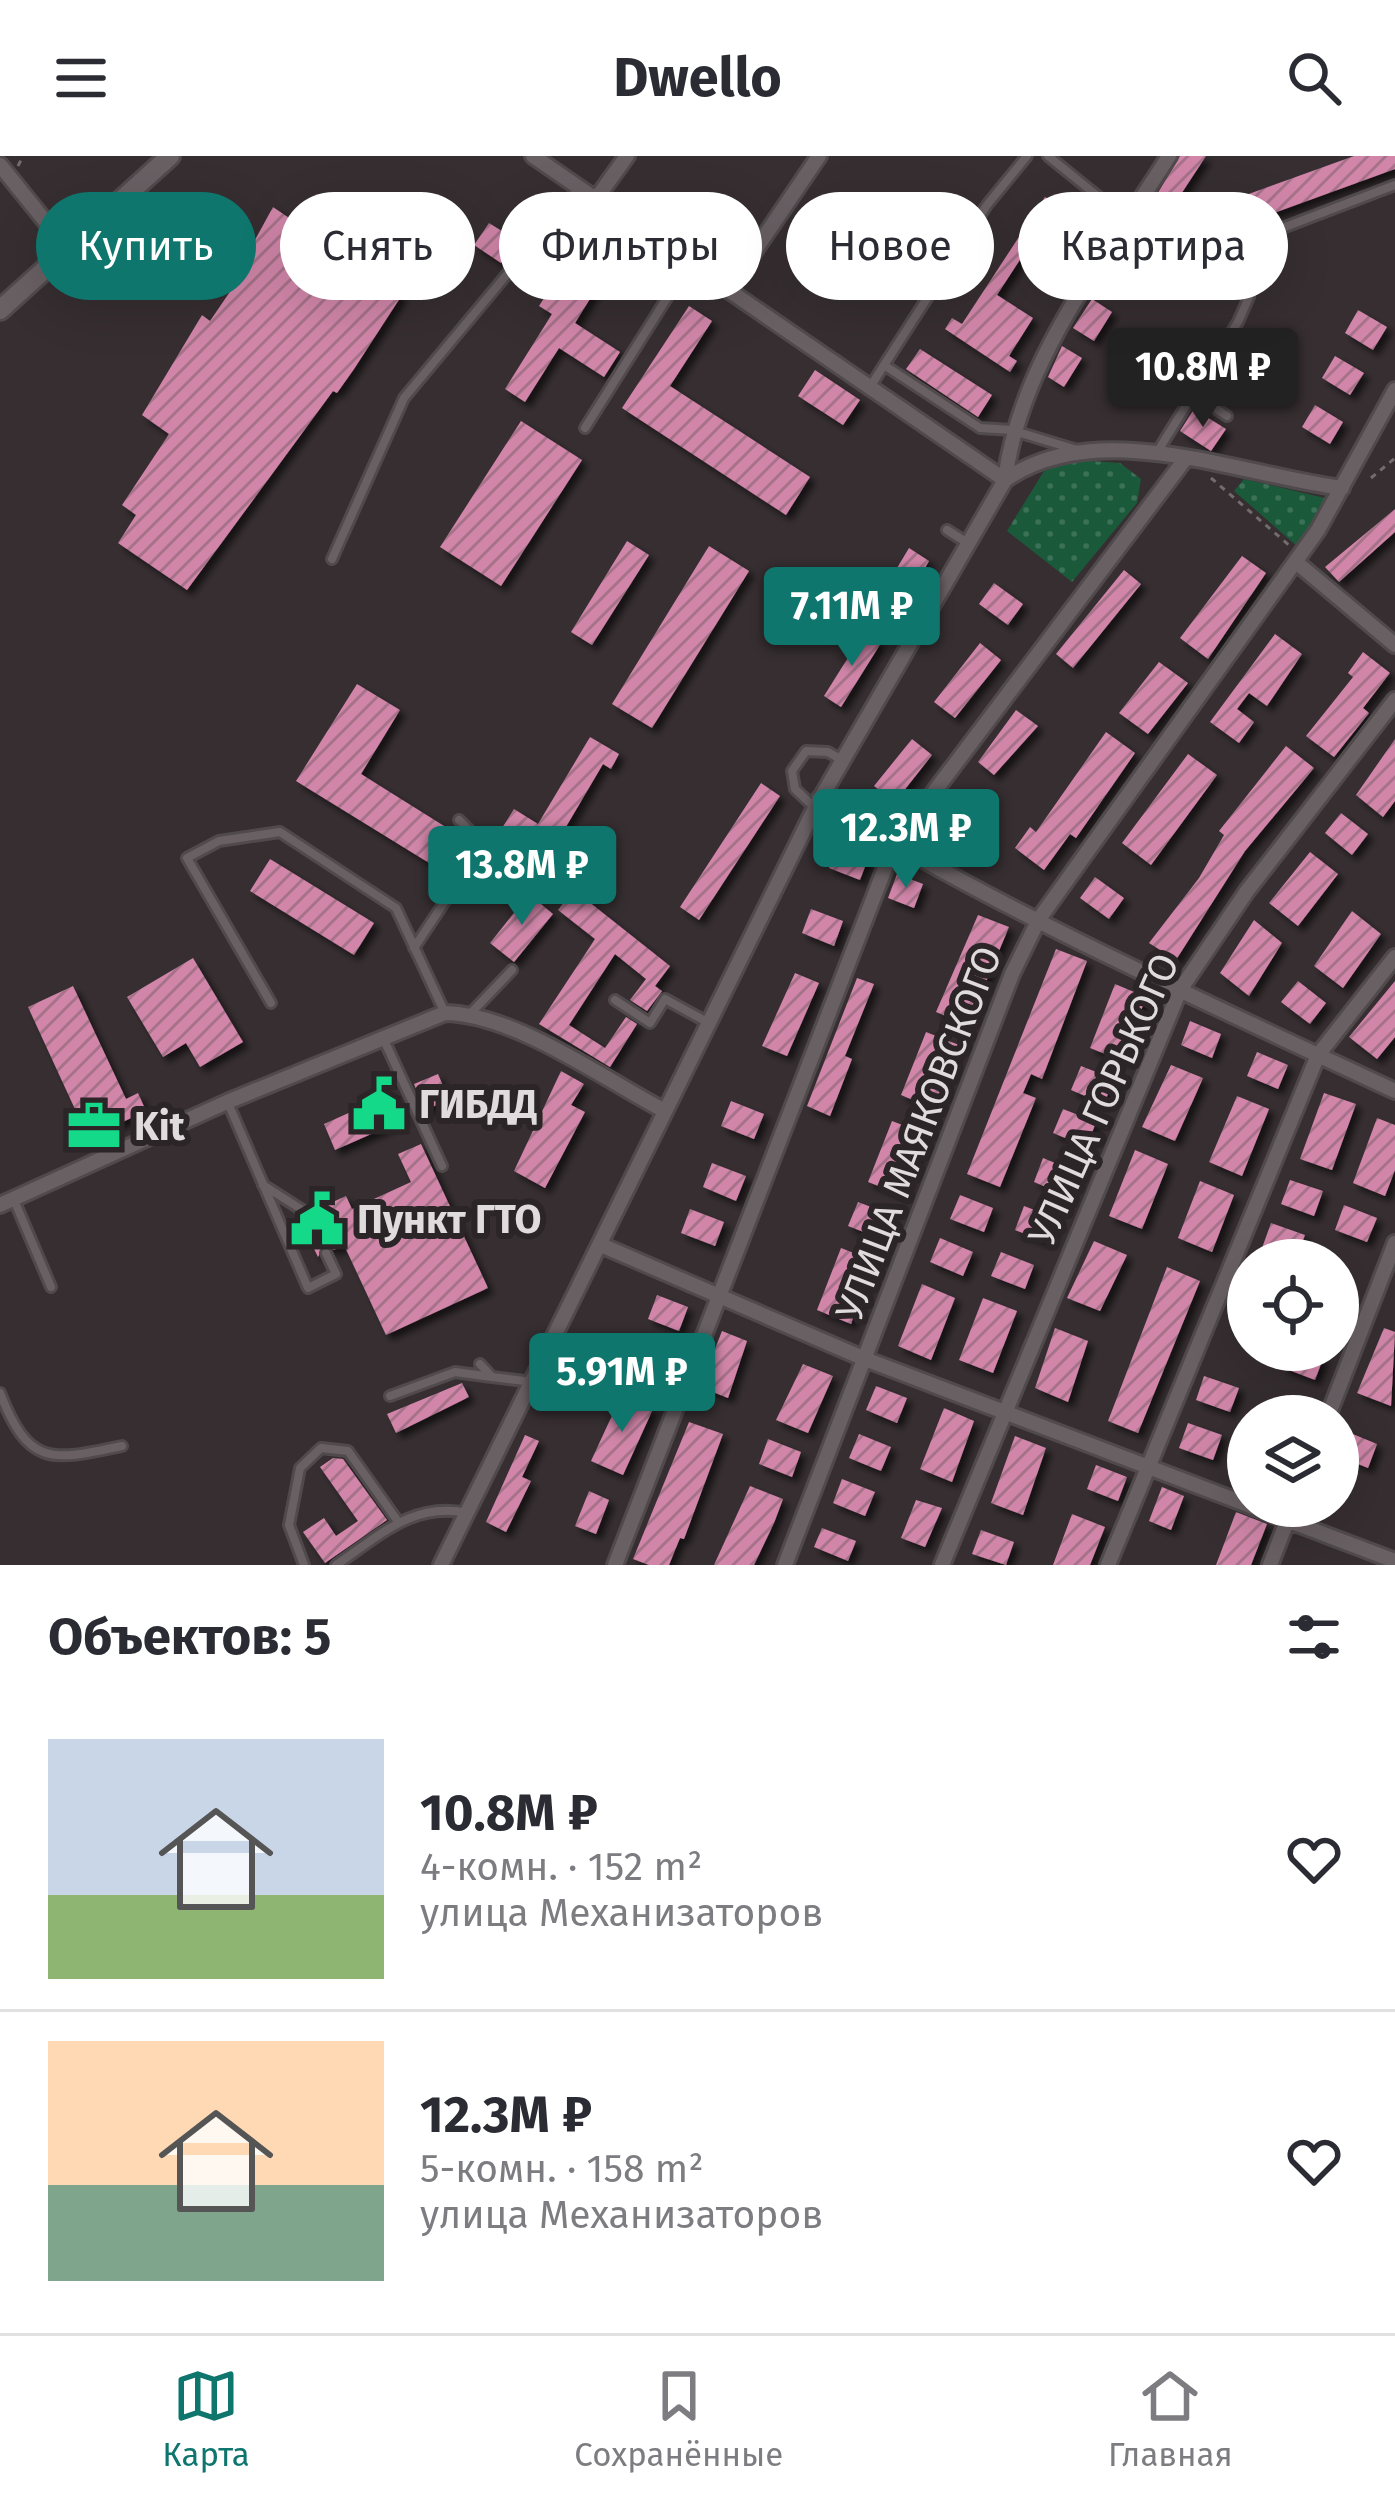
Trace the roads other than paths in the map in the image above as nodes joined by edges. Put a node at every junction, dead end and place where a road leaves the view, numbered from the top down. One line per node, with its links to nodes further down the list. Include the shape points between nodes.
1 (170, 156): 11 (main road)
2 (533, 156): 10 (street)
3 (627, 156): 13 (street)
4 (819, 156): 17 (street)
5 (1027, 156): 23 (lane)
6 (1048, 156): 14 (lane)
7 (1169, 156): 15 (street)
8 (0, 165): 16 (street)
9 (1395, 185): 26 (lane, via 1251,240 1249,297)
10 (579, 188): 12 (street); 37 (lane, via 404,398)
11 (129, 192)
12 (585, 192)
13 (602, 192)
14 (1092, 192)
15 (1146, 192)
16 (36, 210)
17 (762, 240)
18 (36, 276): 22 (main road)
19 (666, 300): 28 (lane)
20 (743, 300): 24 (street)
21 (1080, 300): 29 (street)
22 (0, 310)
23 (884, 365): 24 (lane); 29 (lane, via 980,428)
24 (870, 387): 33 (street)
25 (1395, 390): 34 (street, УЛИЦА МАЯКОВСКОГО)
26 (1191, 392): 27 (lane); 31 (lane)
27 (1227, 416)
28 (585, 428)
29 (1011, 430): 30 (lane); 33 (street)
30 (1079, 450): 31 (street); 33 (street, via 1028,464)
31 (1156, 455): 32 (street)
32 (1186, 458): 34 (street); 44 (street)
33 (1005, 480): 36 (street)
34 (1342, 488): 38 (street, УЛИЦА МАЯКОВСКОГО)
35 (947, 530): 36 (lane)
36 (966, 542): 41 (street)
37 (332, 559)
38 (1298, 559): 39 (street); 45 (street, УЛИЦА МАЯКОВСКОГО)
39 (1395, 645)
40 (1395, 700): 49 (street, УЛИЦА ГОРЬКОГО)
41 (842, 760): 42 (street); 42 (lane, via 806,751 792,772 795,789)
42 (817, 803): 44 (street); 54 (street)
43 (459, 820): 46 (lane, via 483,844)
44 (894, 845): 45 (street); 68 (street)
45 (1039, 919): 49 (street); 69 (street, УЛИЦА МАЯКОВСКОГО)
46 (414, 948): 51 (lane, via 397,908 280,832 219,841 188,858); 52 (lane)
47 (1395, 956): 56 (street)
48 (512, 970): 53 (lane)
49 (1180, 990): 56 (street); 76 (street, УЛИЦА ГОРЬКОГО)
50 (615, 1000): 54 (lane, via 650,1023 665,999)
51 (272, 1004)
52 (446, 1013): 53 (street); 55 (street)
53 (471, 1013): 59 (street)
54 (707, 1022): 59 (street)
55 (383, 1039): 58 (street); 60 (lane)
56 (1318, 1055): 57 (street); 78 (street)
57 (1395, 1091)
58 (227, 1102): 61 (lane); 62 (street)
59 (663, 1110): 65 (street)
60 (442, 1166)
61 (261, 1184): 63 (lane); 66 (lane, via 308,1288 336,1274)
62 (7, 1202): 67 (lane)
63 (308, 1213)
64 (1395, 1243): 74 (street)
65 (601, 1246): 68 (street); 72 (street)
66 (326, 1253)
67 (51, 1287)
68 (716, 1299): 69 (street); 88 (street)
69 (865, 1359): 76 (street); 89 (street, УЛИЦА МАЯКОВСКОГО)
70 (480, 1364): 71 (lane)
71 (492, 1377): 72 (lane); 75 (lane, via 455,1372)
72 (533, 1382): 80 (street)
73 (0, 1393): 77 (lane, via 31,1450 68,1458)
74 (1336, 1395)
75 (390, 1396)
76 (1003, 1410): 78 (street); 90 (street, УЛИЦА ГОРЬКОГО)
77 (122, 1446)
78 (1148, 1465): 79 (street); 91 (street)
79 (1227, 1497)
80 (467, 1513): 81 (lane, via 440,1507); 87 (street)
81 (399, 1522): 85 (lane, via 348,1451 321,1448 300,1468 290,1525); 86 (lane)
82 (1285, 1527): 92 (street)
83 (1318, 1527): 84 (street)
84 (1395, 1562)
85 (304, 1565)
86 (336, 1565)
87 (441, 1565)
88 (615, 1565)
89 (785, 1565)
90 (942, 1565)
91 (1108, 1565)
92 (1270, 1565)

